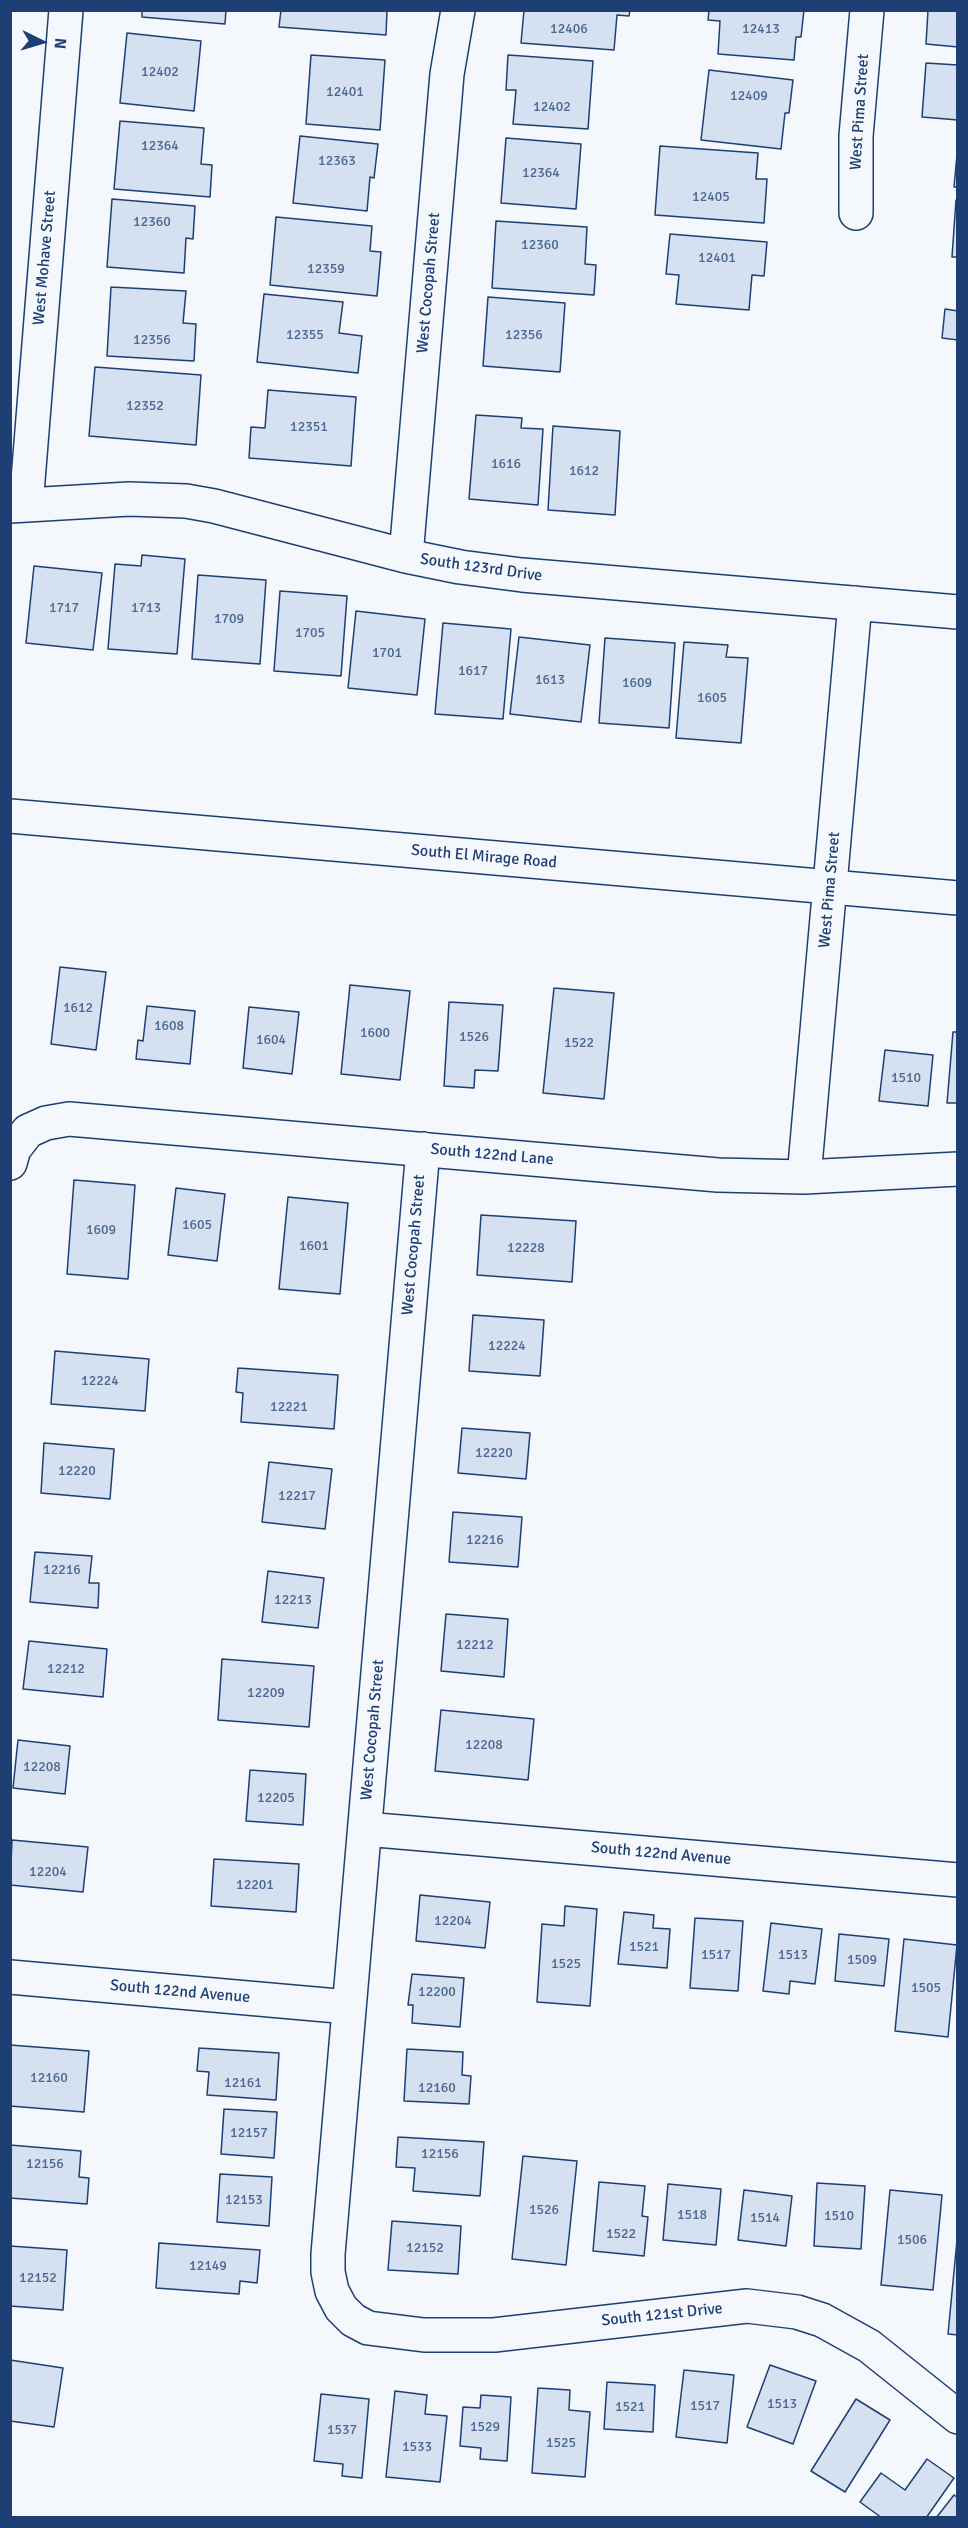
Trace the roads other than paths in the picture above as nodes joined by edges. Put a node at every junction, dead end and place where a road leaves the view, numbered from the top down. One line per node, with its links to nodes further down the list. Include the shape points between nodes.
1 (66, 10): 5 (street, West Mohave Street)
2 (458, 10): 6 (street, West Cocopah Street, via 447,74)
3 (867, 10): 4 (street, West Pima Street, via 856,136)
4 (856, 213)
5 (18, 505): 6 (street, South 123rd Drive, via 129,499 186,501)
6 (406, 556): 7 (street, South 123rd Drive, via 522,575)
7 (855, 603): 8 (street, South 123rd Drive); 10 (street, West Pima Street)
8 (957, 612)
9 (10, 816): 10 (street, South El Mirage Road)
10 (830, 887): 11 (street, South El Mirage Road); 15 (street, West Pima Street)
11 (957, 898)
12 (423, 1149): 13 (street, South 122nd Lane, via 69,1119 28,1131); 15 (street, South 122nd Lane, via 717,1175); 16 (street, West Cocopah Street)
13 (10, 1163)
14 (957, 1169): 15 (street, South 122nd Lane)
15 (804, 1177)
16 (364, 1829): 17 (street, South 122nd Avenue); 19 (street, West Cocopah Street)
17 (957, 1880)
18 (10, 1977): 19 (street, South 122nd Avenue)
19 (350, 2007): 20 (street, West Cocopah Street, via 328,2254 332,2291)
20 (341, 2308): 21 (street, South 121st Drive, via 368,2328 460,2336 719,2308 771,2307 822,2320 848,2332)
21 (957, 2417)

